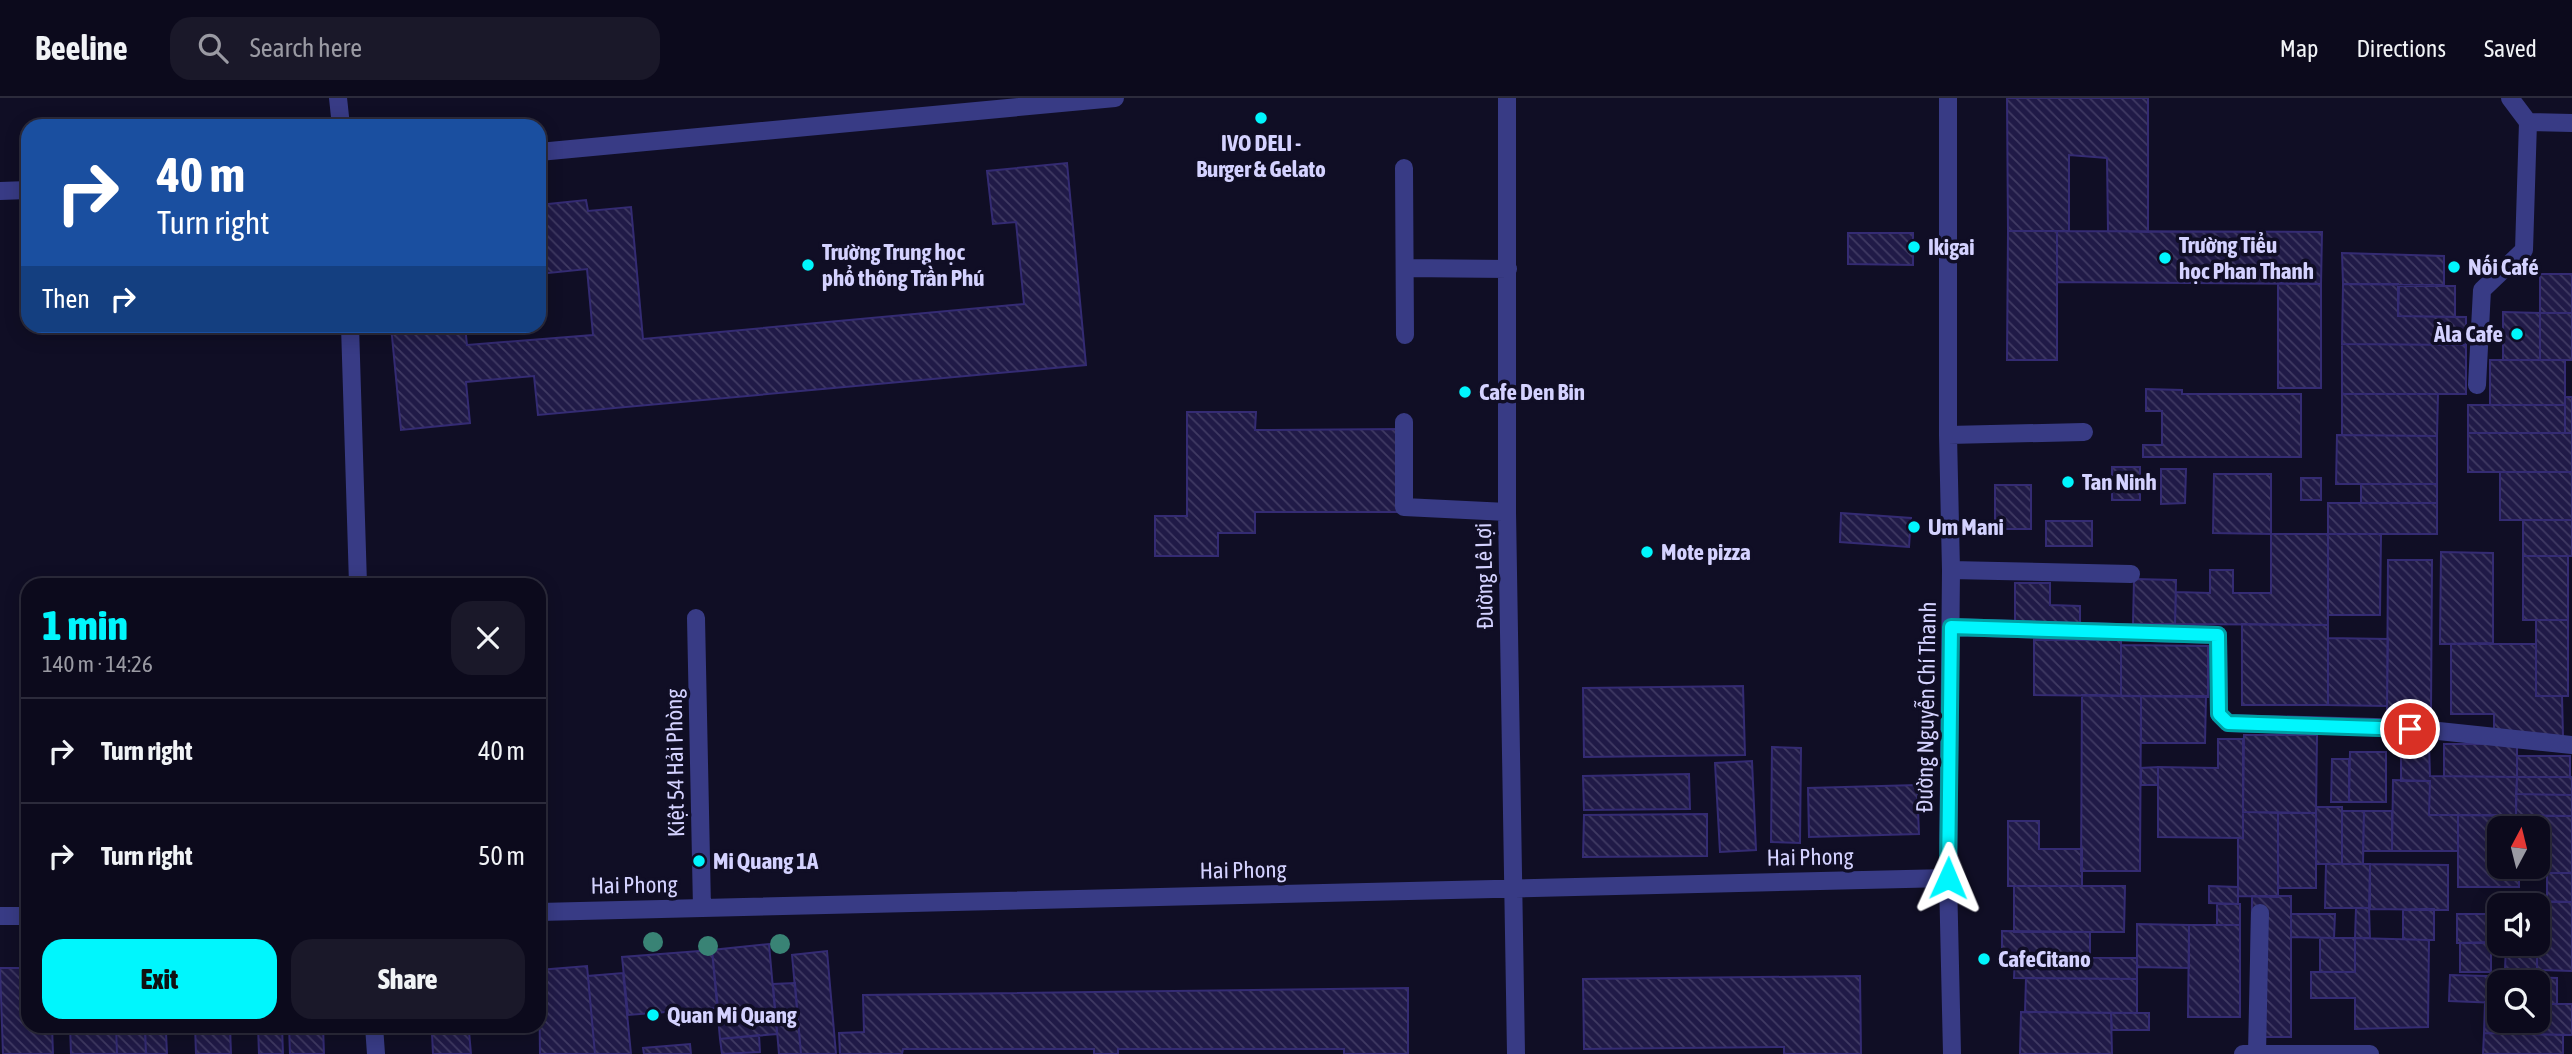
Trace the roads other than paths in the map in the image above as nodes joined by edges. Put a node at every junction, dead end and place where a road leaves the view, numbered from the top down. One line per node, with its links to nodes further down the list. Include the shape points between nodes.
1 (338, 98): 6 (street)
2 (1115, 98): 9 (street)
3 (1507, 98): 14 (street, Đường Lê Lợi)
4 (1948, 98): 20 (street, Đường Nguyễn Chí Thanh)
5 (2510, 98): 7 (street)
6 (340, 119)
7 (2528, 122): 8 (street); 17 (street, via 2524,250 2482,290)
8 (2572, 122)
9 (546, 151)
10 (1404, 168): 13 (street)
11 (21, 190): 12 (street)
12 (0, 191)
13 (1406, 268): 14 (street); 16 (street)
14 (1508, 269): 21 (street, Đường Lê Lợi)
15 (350, 333): 24 (street)
16 (1405, 335)
17 (2477, 385)
18 (1404, 422): 21 (street, via 1404,507)
19 (2084, 432): 20 (street)
20 (1948, 435): 22 (street, Đường Nguyễn Chí Thanh)
21 (1507, 512): 29 (street, Đường Lê Lợi)
22 (1951, 570): 23 (street, Đường Nguyễn Chí Thanh); 26 (street, Đường Nguyễn Chí Thanh)
23 (2131, 574)
24 (358, 578)
25 (696, 618): 30 (street, Kiệt 54 Hải Phòng)
26 (1951, 627): 27 (street, via 2218,635 2219,714 2228,723 2410,729); 28 (street, Đường Nguyễn Chí Thanh)
27 (2572, 745)
28 (1948, 878): 29 (street, Hai Phong); 39 (street, Đường Nguyễn Chí Thanh)
29 (1514, 888): 30 (street, Hai Phong); 38 (street, Đường Lê Lợi)
30 (702, 908): 31 (street, Hai Phong)
31 (546, 912)
32 (2260, 913): 36 (street)
33 (0, 916): 34 (street)
34 (21, 916)
35 (374, 1033): 37 (street)
36 (2257, 1053): 40 (street); 41 (street)
37 (376, 1054)
38 (1516, 1054)
39 (1952, 1054)
40 (2243, 1054)
41 (2370, 1054)

